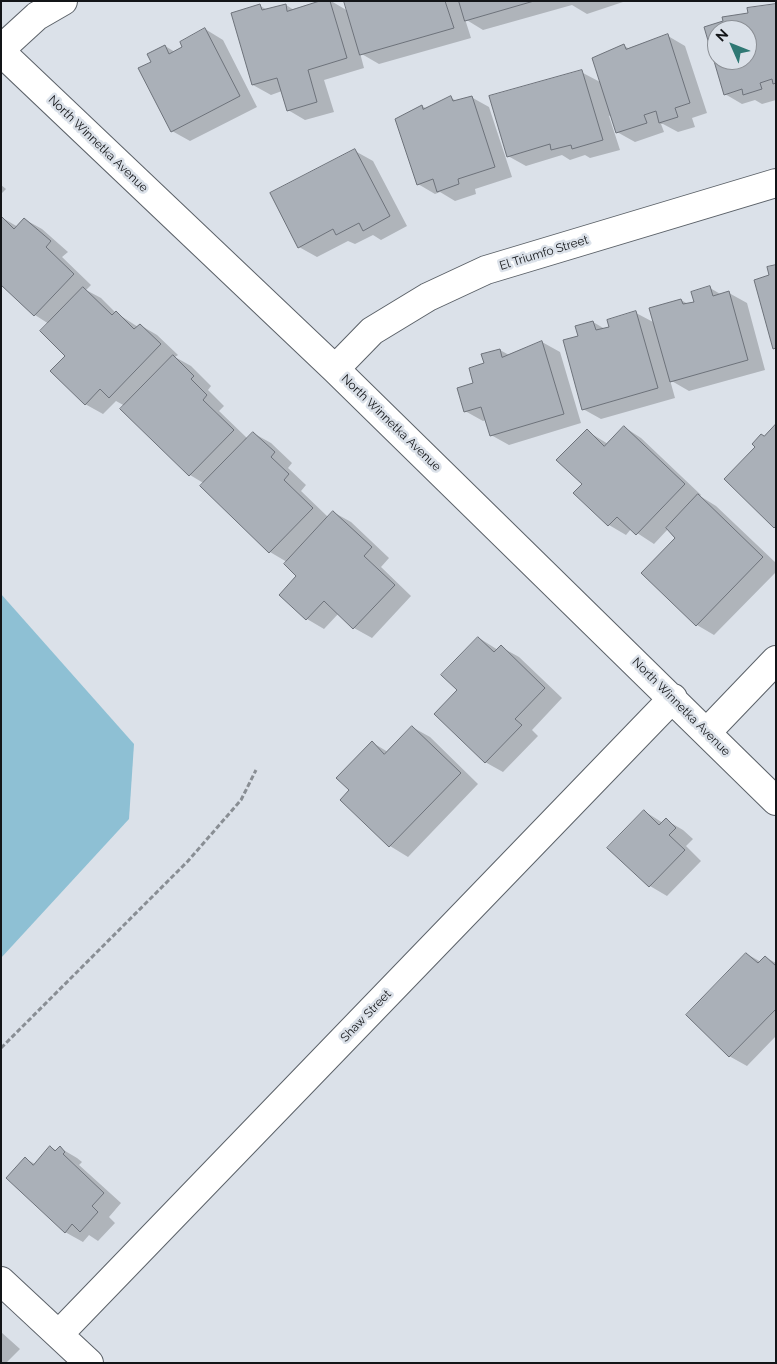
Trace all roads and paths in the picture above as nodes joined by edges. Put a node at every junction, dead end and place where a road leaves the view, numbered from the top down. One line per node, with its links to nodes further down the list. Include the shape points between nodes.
1 (62, 1): 2 (street, via 37,16)
2 (1, 51): 4 (street, North Winnetka Avenue)
3 (776, 182): 4 (street, El Triumfo Street, via 486,270 428,297 372,331)
4 (335, 368): 6 (street, North Winnetka Avenue)
5 (776, 660): 7 (street)
6 (673, 698): 7 (street, North Winnetka Avenue); 12 (street, Shaw Street)
7 (707, 732): 9 (street, North Winnetka Avenue)
8 (256, 770): 10 (path, via 241,800 188,861)
9 (776, 801)
10 (1, 1048)
11 (1, 1281): 12 (street)
12 (59, 1334): 13 (street)
13 (88, 1363)

